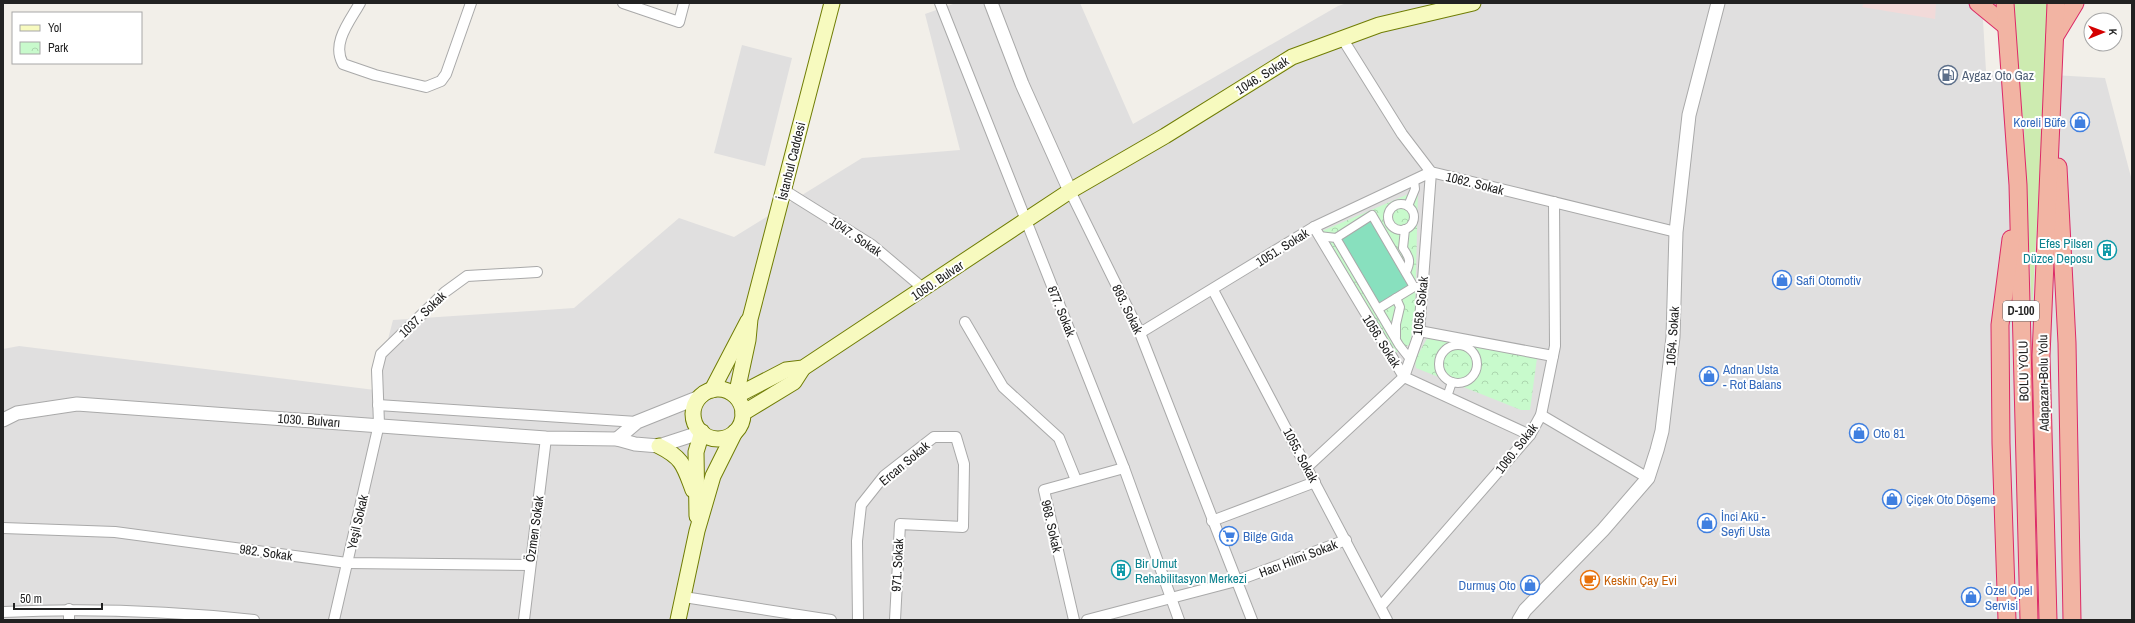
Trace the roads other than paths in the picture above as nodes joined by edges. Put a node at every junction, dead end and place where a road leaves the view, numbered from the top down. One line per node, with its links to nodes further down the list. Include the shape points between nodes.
1 (360, 3): 2 (street, via 340,39 338,53 343,64 375,75 426,87 441,81 446,74)
2 (471, 3)
3 (623, 3): 4 (street, via 679,22)
4 (684, 3)
5 (832, 3): 21 (main road, İstanbul Caddesi)
6 (940, 3): 25 (street, 877. Sokak)
7 (991, 3): 22 (street, 893. Sokak, via 1022,84)
8 (1470, 3): 16 (main road, 1046. Sokak, via 1379,25)
9 (1718, 3): 30 (street, 1054. Sokak, via 1689,115)
10 (1978, 3): 14 (highway)
11 (2005, 3): 14 (highway, BOLU YOLU / D-100)
12 (2056, 3): 15 (highway, Adapazarı-Bolu Yolu / D-100)
13 (2075, 3): 15 (highway)
14 (2006, 26): 20 (highway, BOLU YOLU / D-100)
15 (2055, 36): 17 (highway, Adapazarı-Bolu Yolu / D-100)
16 (1342, 38): 18 (street, 1062. Sokak, via 1402,134); 22 (main road, 1046. Sokak, via 1292,57 1165,136)
17 (2052, 110): 100 (highway, Adapazarı-Bolu Yolu / D-100, via 2041,356); 101 (highway, via 2060,187 2067,343)
18 (1430, 172): 19 (street, 1051. Sokak); 23 (street, 1062. Sokak); 34 (street, 1058. Sokak)
19 (1414, 180): 24 (street, via 1415,189); 29 (street, 1051. Sokak)
20 (2018, 185): 98 (highway, via 2000,325); 99 (highway, BOLU YOLU / D-100)
21 (784, 190): 35 (street, 1047. Sokak, via 872,245); 39 (main road, İstanbul Caddesi)
22 (1070, 191): 25 (main road, 1050. Bulvar); 42 (street, 893. Sokak)
23 (1554, 202): 30 (street, 1062. Sokak); 45 (street, 1060. Sokak)
24 (1408, 206): 26 (street, via 1397,204 1390,208 1387,216); 27 (street, via 1412,211 1413,220)
25 (1026, 221): 35 (main road, 1050. Bulvar); 66 (street, 877. Sokak)
26 (1390, 224): 27 (street, via 1397,229); 28 (street)
27 (1405, 229): 33 (street, via 1403,248 1410,264)
28 (1381, 230): 31 (street, via 1372,215); 33 (street)
29 (1316, 232): 31 (street); 36 (street, 1051. Sokak); 48 (street, 1056. Sokak)
30 (1676, 232): 67 (street, 1054. Sokak, via 1673,337 1666,400 1662,431)
31 (1336, 238): 38 (street)
32 (537, 272): 53 (street, 1037. Sokak, via 467,276 445,292 381,354 377,370)
33 (1406, 272): 34 (street)
34 (1418, 287): 37 (street); 41 (street, 1058. Sokak)
35 (924, 288): 47 (main road, 1050. Bulvar)
36 (1213, 290): 42 (street, 1051. Sokak); 65 (street, 1055. Sokak)
37 (1396, 298): 38 (street); 43 (street, via 1400,307)
38 (1378, 309): 43 (street)
39 (750, 319): 50 (main road, İstanbul Caddesi); 51 (main road, İstanbul Caddesi)
40 (964, 322): 68 (street, via 1002,387 1059,438)
41 (1419, 331): 44 (street); 46 (street, 1058. Sokak)
42 (1140, 333): 71 (street, 893. Sokak)
43 (1396, 339): 46 (street)
44 (1462, 342): 45 (street); 49 (street, via 1450,347 1441,355 1439,361 1444,378); 49 (street, via 1473,352 1477,364 1476,371 1468,381)
45 (1553, 356): 55 (street, 1060. Sokak)
46 (1410, 359): 48 (street, 1058. Sokak)
47 (803, 368): 51 (main road, via 786,370); 54 (main road, via 794,382)
48 (1404, 377): 52 (street, 1056. Sokak); 65 (street, 1058. Sokak)
49 (1452, 382): 52 (street)
50 (707, 393): 51 (main road, via 724,390); 57 (street); 59 (main road, via 697,402 694,418)
51 (736, 396): 54 (main road, via 742,405)
52 (1447, 397): 61 (street, 1056. Sokak)
53 (378, 405): 57 (street); 58 (street, 1037. Sokak)
54 (743, 413): 60 (main road, via 742,421)
55 (1541, 415): 61 (street, 1060. Sokak); 67 (street)
56 (3, 420): 58 (street, 1030. Bulvarı, via 17,413 77,404)
57 (637, 422): 63 (street)
58 (379, 424): 62 (street, 1030. Bulvarı); 76 (street, Yeşil Sokak)
59 (702, 432): 60 (main road, via 717,439); 64 (street, 1030. Bulvarı); 70 (main road, via 696,452)
60 (735, 432): 74 (main road, via 713,476)
61 (1530, 435): 81 (street, 1060. Sokak)
62 (546, 438): 63 (street, 1030. Bulvarı); 77 (street, Özmen Sokak)
63 (617, 439): 64 (street, 1030. Bulvarı)
64 (659, 446): 70 (main road, via 674,453 684,467)
65 (1308, 467): 69 (street, 1055. Sokak)
66 (1124, 468): 68 (street, 968. Sokak); 80 (street, 877. Sokak)
67 (1648, 478): 97 (street, 1054. Sokak, via 1603,530 1525,610)
68 (1076, 480): 92 (street, 968. Sokak, via 1044,490)
69 (1315, 482): 71 (street); 75 (street, 1055. Sokak)
70 (696, 499): 74 (main road)
71 (1212, 520): 78 (street, 893. Sokak)
72 (963, 527): 90 (street, Ercan Sokak, via 964,464 956,437 934,438 884,476 861,505 857,541); 91 (street, 971. Sokak, via 900,524)
73 (3, 528): 76 (street, 982. Sokak, via 115,532)
74 (698, 531): 79 (main road)
75 (1346, 540): 78 (street, Hacı Hilmi Sokak); 81 (street, 1055. Sokak)
76 (347, 563): 77 (street, 982. Sokak); 86 (street, Yeşil Sokak)
77 (529, 565): 87 (street, Özmen Sokak)
78 (1236, 581): 80 (street, Hacı Hilmi Sokak); 95 (street, 893. Sokak)
79 (684, 597): 88 (main road); 89 (street)
80 (1170, 598): 93 (street, Hacı Hilmi Sokak); 94 (street, 877. Sokak)
81 (1381, 606): 96 (street, 1055. Sokak)
82 (69, 609): 83 (street); 84 (street); 85 (street, via 197,614)
83 (3, 612)
84 (69, 620)
85 (254, 620)
86 (334, 620)
87 (524, 620)
88 (678, 620)
89 (832, 620)
90 (858, 620)
91 (895, 620)
92 (1074, 620)
93 (1087, 620)
94 (1179, 620)
95 (1252, 620)
96 (1387, 620)
97 (1519, 620)
98 (2007, 620)
99 (2029, 620)
100 (2048, 620)
101 (2072, 620)

